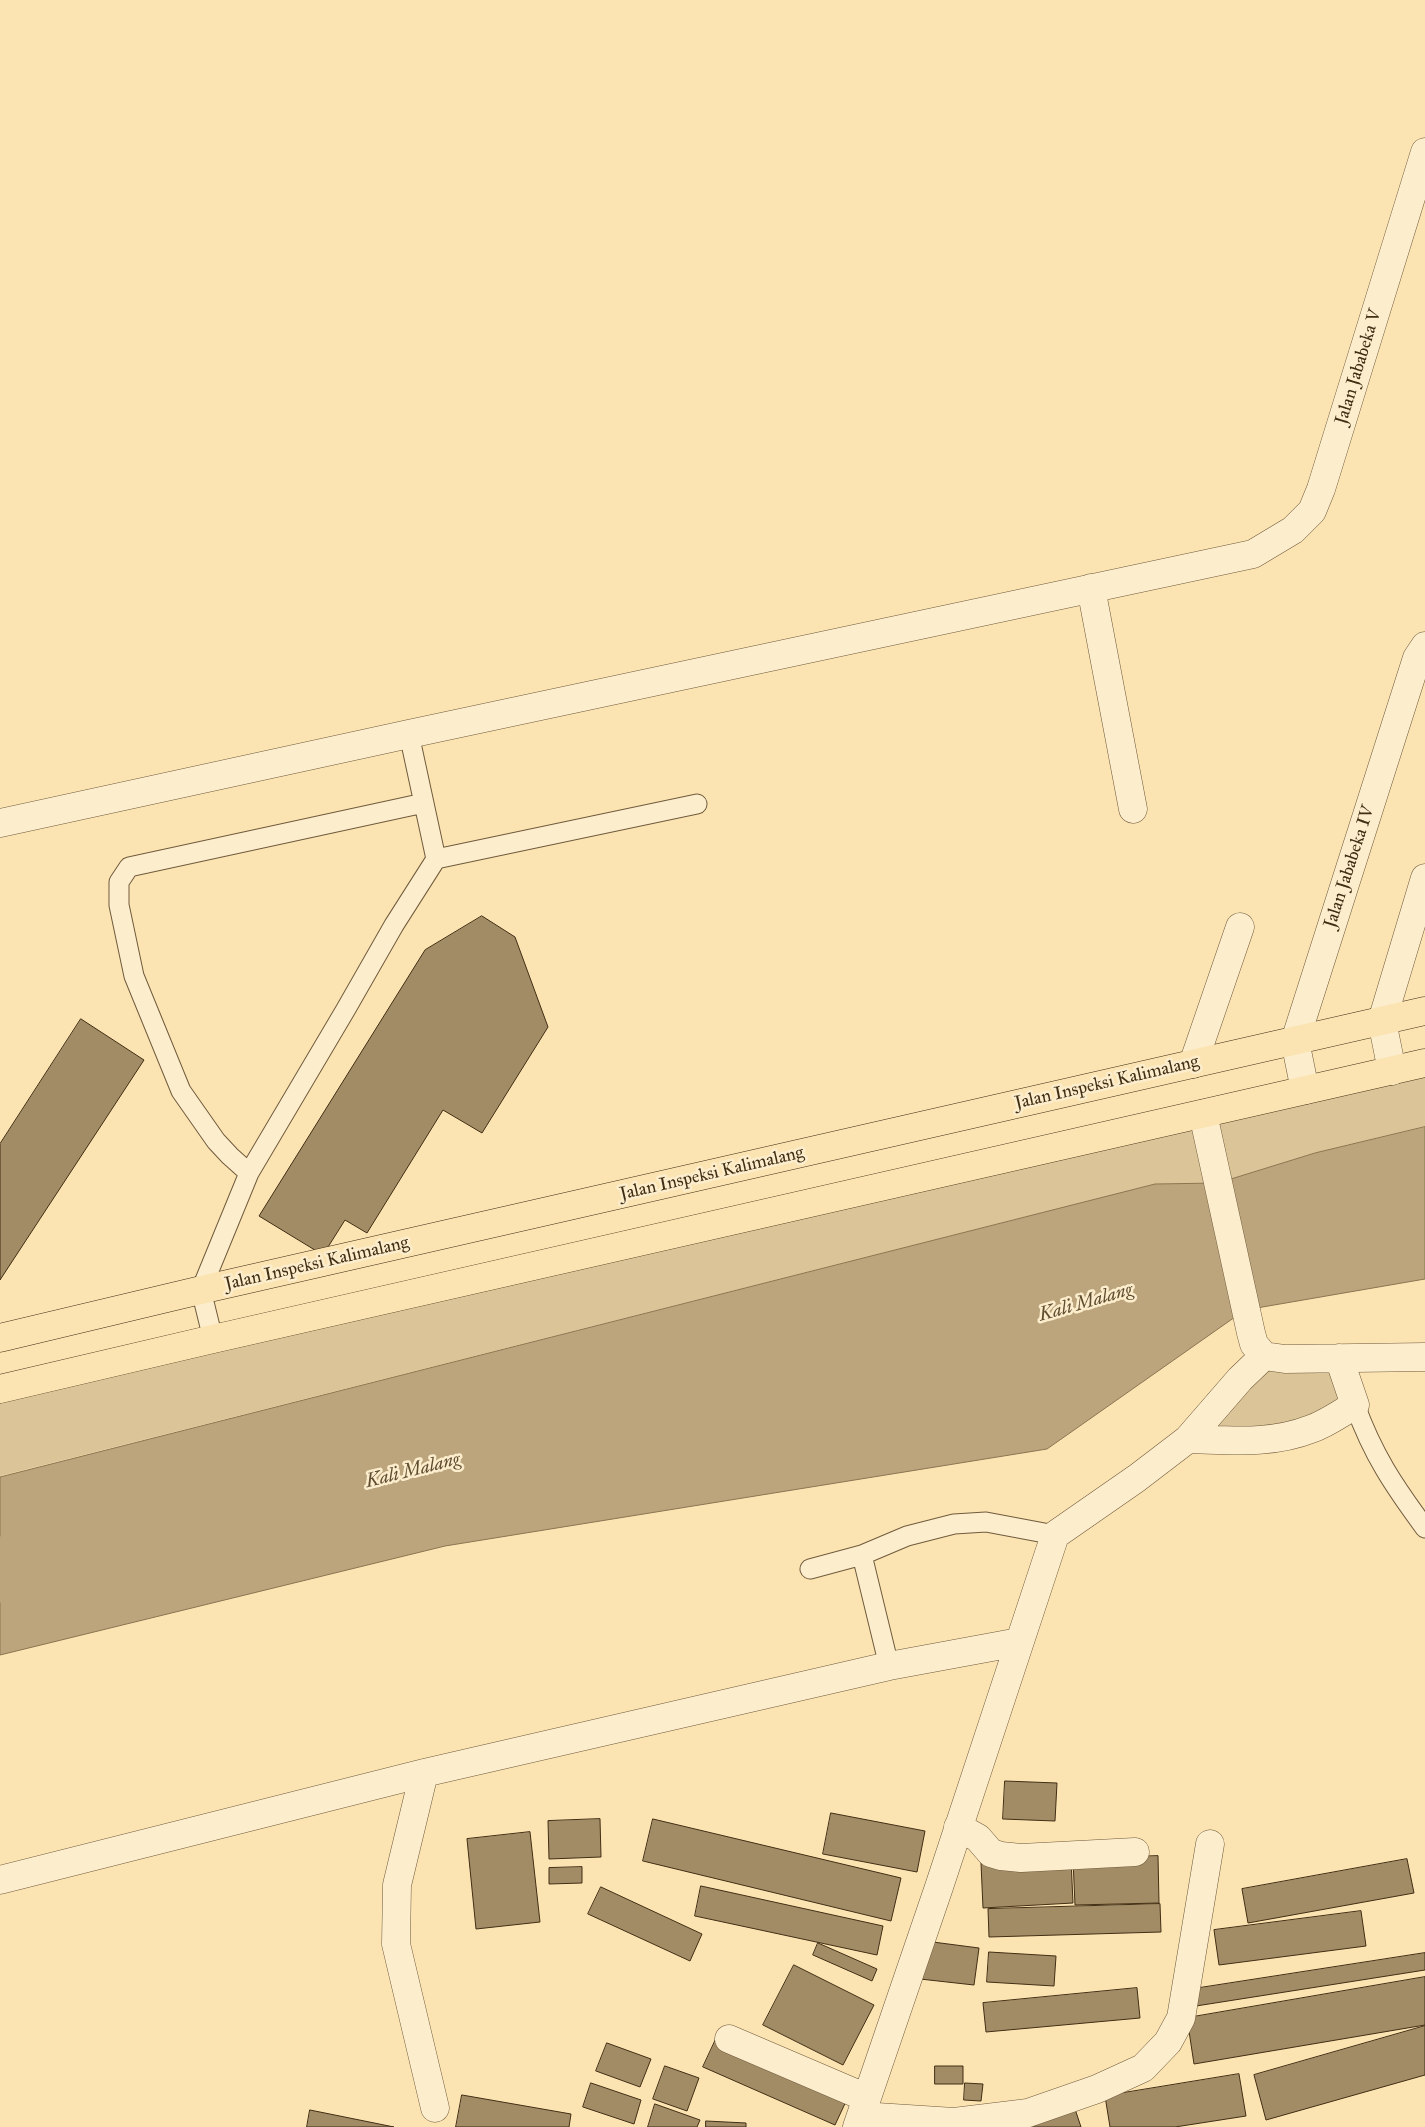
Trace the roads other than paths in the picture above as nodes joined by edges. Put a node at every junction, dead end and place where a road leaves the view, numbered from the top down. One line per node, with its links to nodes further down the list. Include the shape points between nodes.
1 (1425, 152): 2 (street, Jalan Jababeka V, via 1312,511 1293,530 1253,554)
2 (1091, 588): 4 (street, Jalan Jababeka V); 7 (street)
3 (1425, 646): 14 (street, Jalan Jababeka IV, via 1416,658)
4 (409, 734): 5 (lane); 8 (street, Jalan Jababeka V)
5 (424, 803): 9 (lane); 20 (lane, via 129,867 119,882 119,905 134,976 181,1091 216,1141)
6 (697, 804): 9 (lane)
7 (1133, 809)
8 (0, 824)
9 (436, 859): 20 (lane)
10 (1425, 878): 13 (street)
11 (1240, 927): 15 (street)
12 (1425, 1011): 13 (main road, Jalan Inspeksi Kalimalang)
13 (1382, 1020): 14 (main road, Jalan Inspeksi Kalimalang); 17 (street)
14 (1295, 1041): 15 (main road, Jalan Inspeksi Kalimalang); 18 (street, Jalan Jababeka IV)
15 (1193, 1064): 21 (main road, Jalan Inspeksi Kalimalang)
16 (1425, 1064): 17 (main road)
17 (1392, 1070): 18 (main road)
18 (1305, 1090): 19 (main road)
19 (1203, 1114): 23 (main road); 24 (street, via 1248,1322 1254,1344)
20 (249, 1172): 21 (lane)
21 (201, 1290): 22 (main road, Jalan Inspeksi Kalimalang); 23 (lane)
22 (0, 1338)
23 (213, 1339): 27 (main road)
24 (1264, 1356): 26 (street); 29 (street, via 1240,1378)
25 (1425, 1357): 26 (street)
26 (1338, 1358): 28 (street)
27 (0, 1389)
28 (1355, 1405): 29 (street, via 1312,1429 1276,1439 1242,1442); 30 (lane, via 1366,1436 1387,1476)
29 (1188, 1439): 31 (street)
30 (1425, 1528)
31 (1055, 1535): 32 (lane, via 986,1522 954,1524 907,1536); 34 (street)
32 (862, 1555): 33 (lane); 35 (lane)
33 (810, 1569)
34 (1019, 1642): 35 (street); 37 (street)
35 (888, 1666): 36 (street)
36 (424, 1774): 40 (street); 42 (street, via 397,1885 396,1944)
37 (958, 1827): 39 (street, via 978,1838 991,1853 1001,1856 1021,1858); 43 (street)
38 (1210, 1844): 43 (street, via 1181,2018 1168,2042 1143,2068 1097,2089 1028,2113 954,2122)
39 (1135, 1852)
40 (0, 1880)
41 (729, 2039): 43 (street)
42 (435, 2108)
43 (862, 2114)

